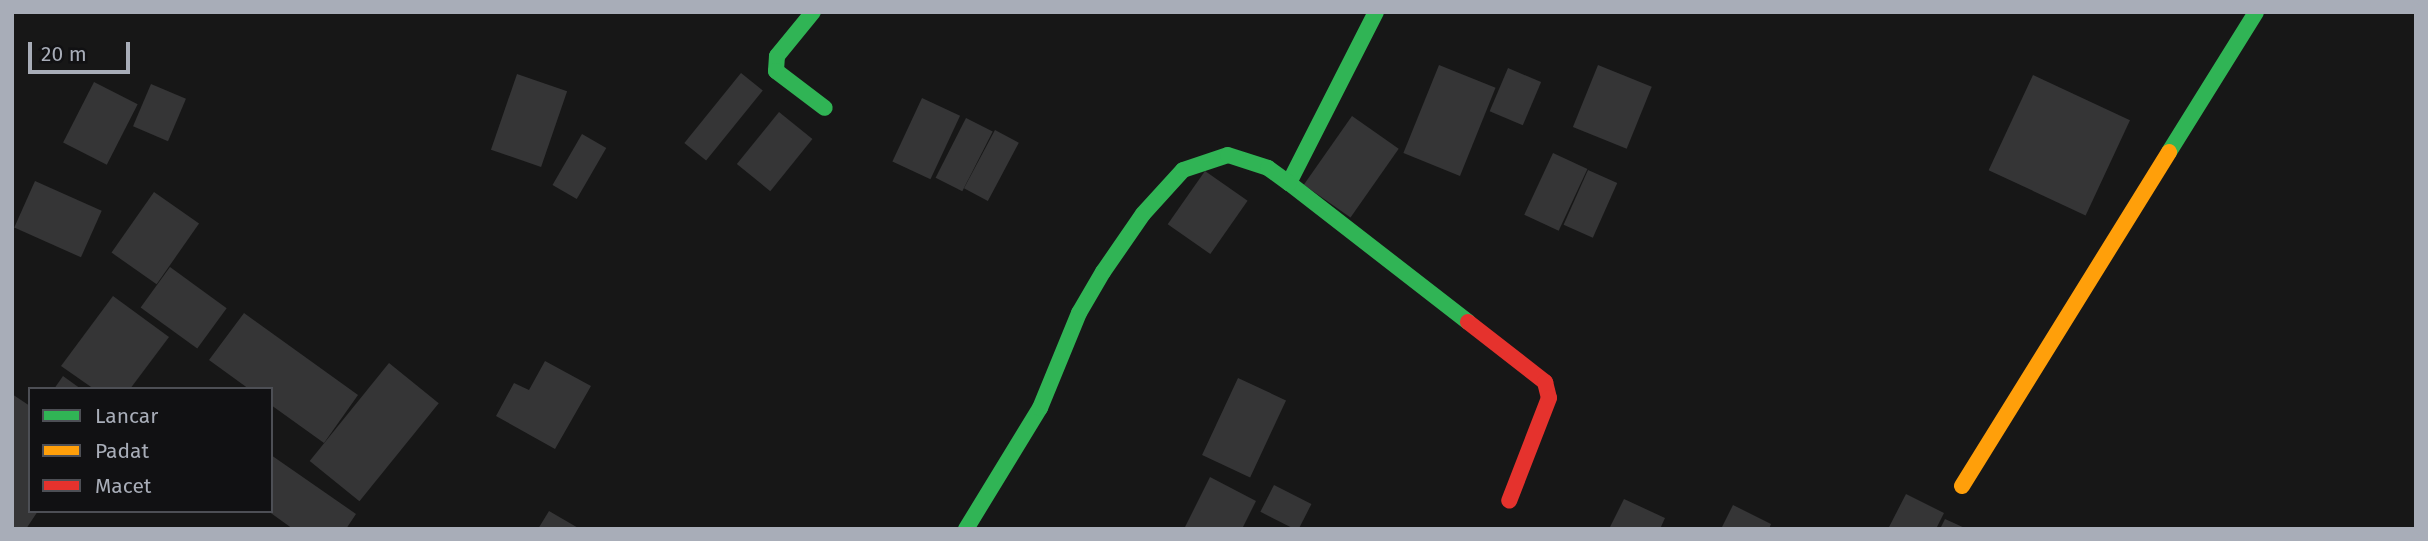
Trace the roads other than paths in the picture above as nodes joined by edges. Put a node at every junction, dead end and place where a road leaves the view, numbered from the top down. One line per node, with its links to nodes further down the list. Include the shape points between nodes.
1 (813, 12): 4 (street, via 777,57 776,71)
2 (1376, 12): 5 (street)
3 (2256, 12): 6 (street)
4 (825, 108)
5 (1289, 183): 7 (street, via 1545,382 1549,398); 8 (street, via 1268,167 1227,155 1210,157 1175,179 1143,214 1103,272 1079,313 1040,408)
6 (1962, 486)
7 (1509, 501)
8 (966, 529)

